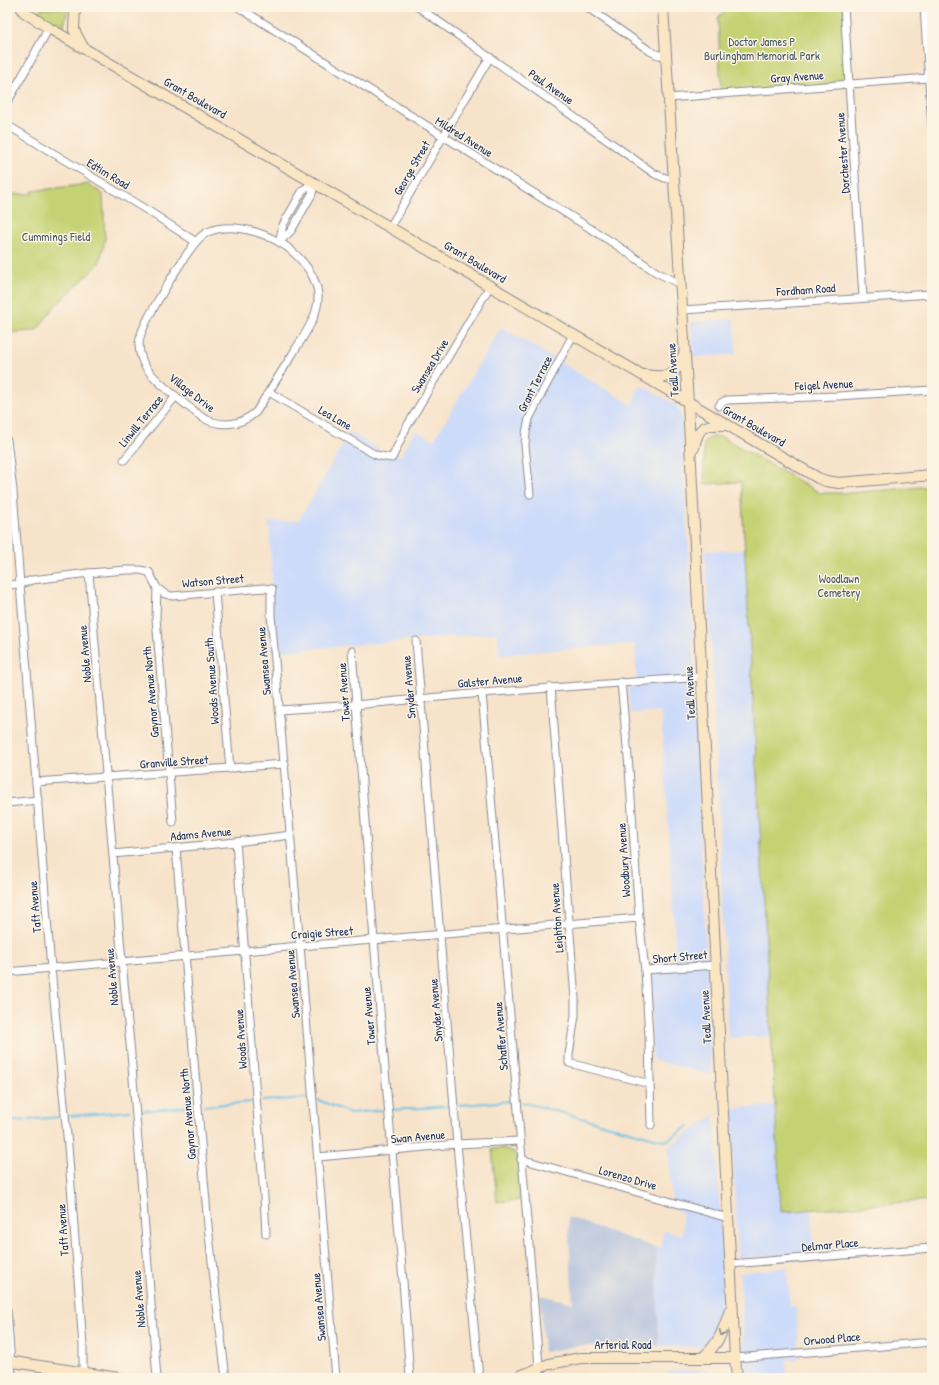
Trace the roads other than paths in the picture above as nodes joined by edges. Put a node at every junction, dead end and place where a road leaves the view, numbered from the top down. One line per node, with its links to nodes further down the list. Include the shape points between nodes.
1 (75, 7): 9 (street)
2 (238, 7): 21 (street, Mildred Avenue)
3 (418, 7): 14 (street, Paul Avenue)
4 (587, 7): 13 (street, via 650,51)
5 (663, 7): 13 (street, Teall Avenue)
6 (844, 7): 16 (street, Dorchester Avenue)
7 (924, 7): 15 (street)
8 (23, 10): 10 (street, Grant Boulevard)
9 (73, 18): 11 (street); 12 (street, via 74,30)
10 (49, 28): 11 (street, Grant Boulevard); 18 (street)
11 (59, 33): 12 (street, Grant Boulevard)
12 (83, 47): 23 (street, Grant Boulevard)
13 (666, 55): 17 (street, Teall Avenue)
14 (490, 58): 21 (street, George Street); 22 (street, Paul Avenue, via 655,174)
15 (928, 78): 16 (street, Gray Avenue); 20 (street)
16 (850, 84): 17 (street, Gray Avenue); 30 (street, Dorchester Avenue)
17 (668, 98): 22 (street, Teall Avenue)
18 (7, 103)
19 (7, 125): 25 (street, Edtim Road)
20 (932, 126)
21 (443, 136): 24 (street, George Street); 27 (street, Mildred Avenue, via 656,272)
22 (674, 180): 27 (street, Teall Avenue)
23 (314, 183): 24 (street, Grant Boulevard); 26 (street, via 304,190 283,225)
24 (390, 227): 28 (street, Grant Boulevard)
25 (196, 242): 26 (street, Village Drive, via 217,228 236,228); 37 (street, Village Drive, via 180,264 140,337 140,353 146,368)
26 (279, 242): 36 (street, Village Drive, via 293,252 310,272 317,288 318,304 306,331)
27 (680, 284): 31 (street, Teall Avenue)
28 (490, 286): 32 (street, Grant Boulevard); 42 (street, Swansea Drive, via 406,428)
29 (932, 294): 30 (street, Fordham Road)
30 (863, 297): 31 (street, Fordham Road)
31 (682, 310): 33 (street, Teall Avenue)
32 (573, 335): 34 (street, Grant Boulevard); 47 (street, Grant Terrace, via 529,419 525,445)
33 (684, 352): 34 (street, via 679,365 670,376); 38 (street, Teall Avenue)
34 (641, 375): 38 (street, Grant Boulevard)
35 (932, 390): 39 (street, Feigel Avenue, via 727,400)
36 (269, 392): 37 (street, Village Drive, via 250,417 229,424 203,418); 42 (street, Lea Lane, via 374,454)
37 (176, 396): 43 (street, Linwill Terrace)
38 (688, 403): 40 (street, Grant Boulevard); 44 (street, Teall Avenue)
39 (719, 406)
40 (726, 425): 44 (street, via 707,425 702,428 696,436); 45 (street, Grant Boulevard, via 826,481 839,483)
41 (7, 440): 46 (street, Taft Avenue)
42 (392, 458)
43 (124, 460)
44 (691, 460): 56 (street, Teall Avenue)
45 (932, 475)
46 (10, 492): 49 (street, Taft Avenue)
47 (530, 494)
48 (89, 573): 49 (street, via 32,580); 51 (street, via 140,570 149,572); 66 (street, Noble Avenue)
49 (20, 584): 50 (street); 67 (street, Taft Avenue)
50 (7, 585)
51 (157, 588): 53 (street, Watson Street, via 172,596); 65 (street, Gaynor Avenue North, via 156,618)
52 (272, 588): 53 (street, Watson Street); 62 (street, Swansea Avenue, via 271,615)
53 (215, 592): 64 (street, Woods Avenue South)
54 (416, 641): 60 (street, Snyder Avenue)
55 (352, 651): 61 (street, Tower Avenue)
56 (702, 677): 57 (street, Galster Avenue); 84 (street, Teall Avenue)
57 (621, 682): 58 (street, Galster Avenue); 75 (street, Woodbury Avenue)
58 (551, 687): 59 (street, Galster Avenue); 76 (street, Leighton Avenue)
59 (482, 693): 60 (street, Galster Avenue); 77 (street, Schaffer Avenue)
60 (420, 698): 61 (street, Galster Avenue); 78 (street, Snyder Avenue)
61 (356, 705): 62 (street, Galster Avenue); 79 (street, Tower Avenue)
62 (279, 710): 63 (street, Swansea Avenue)
63 (284, 764): 64 (street, Granville Street); 71 (street, Swansea Avenue)
64 (230, 769): 65 (street, Granville Street)
65 (168, 773): 66 (street, Granville Street); 70 (street, Gaynor Avenue North)
66 (107, 778): 67 (street, Granville Street); 74 (street, Noble Avenue)
67 (36, 782): 68 (street, Taft Avenue)
68 (38, 800): 69 (street); 85 (street, Taft Avenue)
69 (7, 803)
70 (173, 822)
71 (291, 834): 72 (street, Adams Avenue); 80 (street, Swansea Avenue)
72 (236, 842): 73 (street, Adams Avenue); 81 (street, Woods Avenue)
73 (176, 848): 74 (street, Adams Avenue); 82 (street, Gaynor Avenue North)
74 (113, 854): 83 (street, Noble Avenue)
75 (639, 918): 76 (street, Craigie Street); 86 (street, Woodbury Avenue)
76 (569, 923): 77 (street, Craigie Street); 88 (street, Leighton Avenue, via 575,1015 569,1063)
77 (502, 929): 78 (street, Craigie Street); 90 (street, Schaffer Avenue)
78 (441, 935): 79 (street, Craigie Street); 91 (street, Snyder Avenue)
79 (374, 940): 80 (street, Craigie Street); 92 (street, Tower Avenue)
80 (300, 946): 81 (street, Craigie Street); 93 (street, Swansea Avenue)
81 (245, 951): 82 (street, Craigie Street); 96 (street, Woods Avenue)
82 (186, 956): 83 (street, Craigie Street); 111 (street, Gaynor Avenue North, via 208,1226)
83 (122, 962): 85 (street, Craigie Street); 110 (street, Noble Avenue)
84 (716, 965): 86 (street, Short Street); 95 (street, Teall Avenue)
85 (51, 968): 87 (street, Craigie Street); 106 (street, Taft Avenue, via 68,1146)
86 (645, 970): 88 (street, Woodbury Avenue)
87 (7, 972)
88 (650, 1084): 89 (street, Woodbury Avenue)
89 (651, 1125)
90 (520, 1141): 91 (street, Swan Avenue); 94 (street, Schaffer Avenue)
91 (458, 1144): 92 (street, Swan Avenue); 114 (street, Snyder Avenue)
92 (392, 1150): 93 (street, Swan Avenue); 113 (street, Tower Avenue)
93 (318, 1157): 112 (street, Swansea Avenue)
94 (521, 1158): 95 (street, Lorenzo Drive); 105 (street, Schaffer Avenue)
95 (728, 1218): 98 (street, Teall Avenue)
96 (266, 1234)
97 (932, 1248): 98 (street, Delmar Place)
98 (730, 1264): 99 (street, Teall Avenue)
99 (732, 1302): 102 (street, one-way to 102, via 719,1341); 103 (street, Teall Avenue)
100 (7, 1310): 104 (street)
101 (932, 1342): 103 (street, Orwood Place)
102 (702, 1358): 103 (street, Arterial Road); 105 (street, Arterial Road, via 581,1358)
103 (735, 1358): 117 (street, Teall Avenue)
104 (9, 1361): 107 (street); 108 (street)
105 (539, 1367): 115 (street, Arterial Road); 116 (street, Schaffer Avenue)
106 (83, 1373): 107 (street); 109 (street)
107 (69, 1374)
108 (12, 1378)
109 (119, 1378)
110 (157, 1378)
111 (226, 1378)
112 (336, 1378)
113 (410, 1378)
114 (479, 1378)
115 (514, 1378)
116 (540, 1378)
117 (737, 1378)

